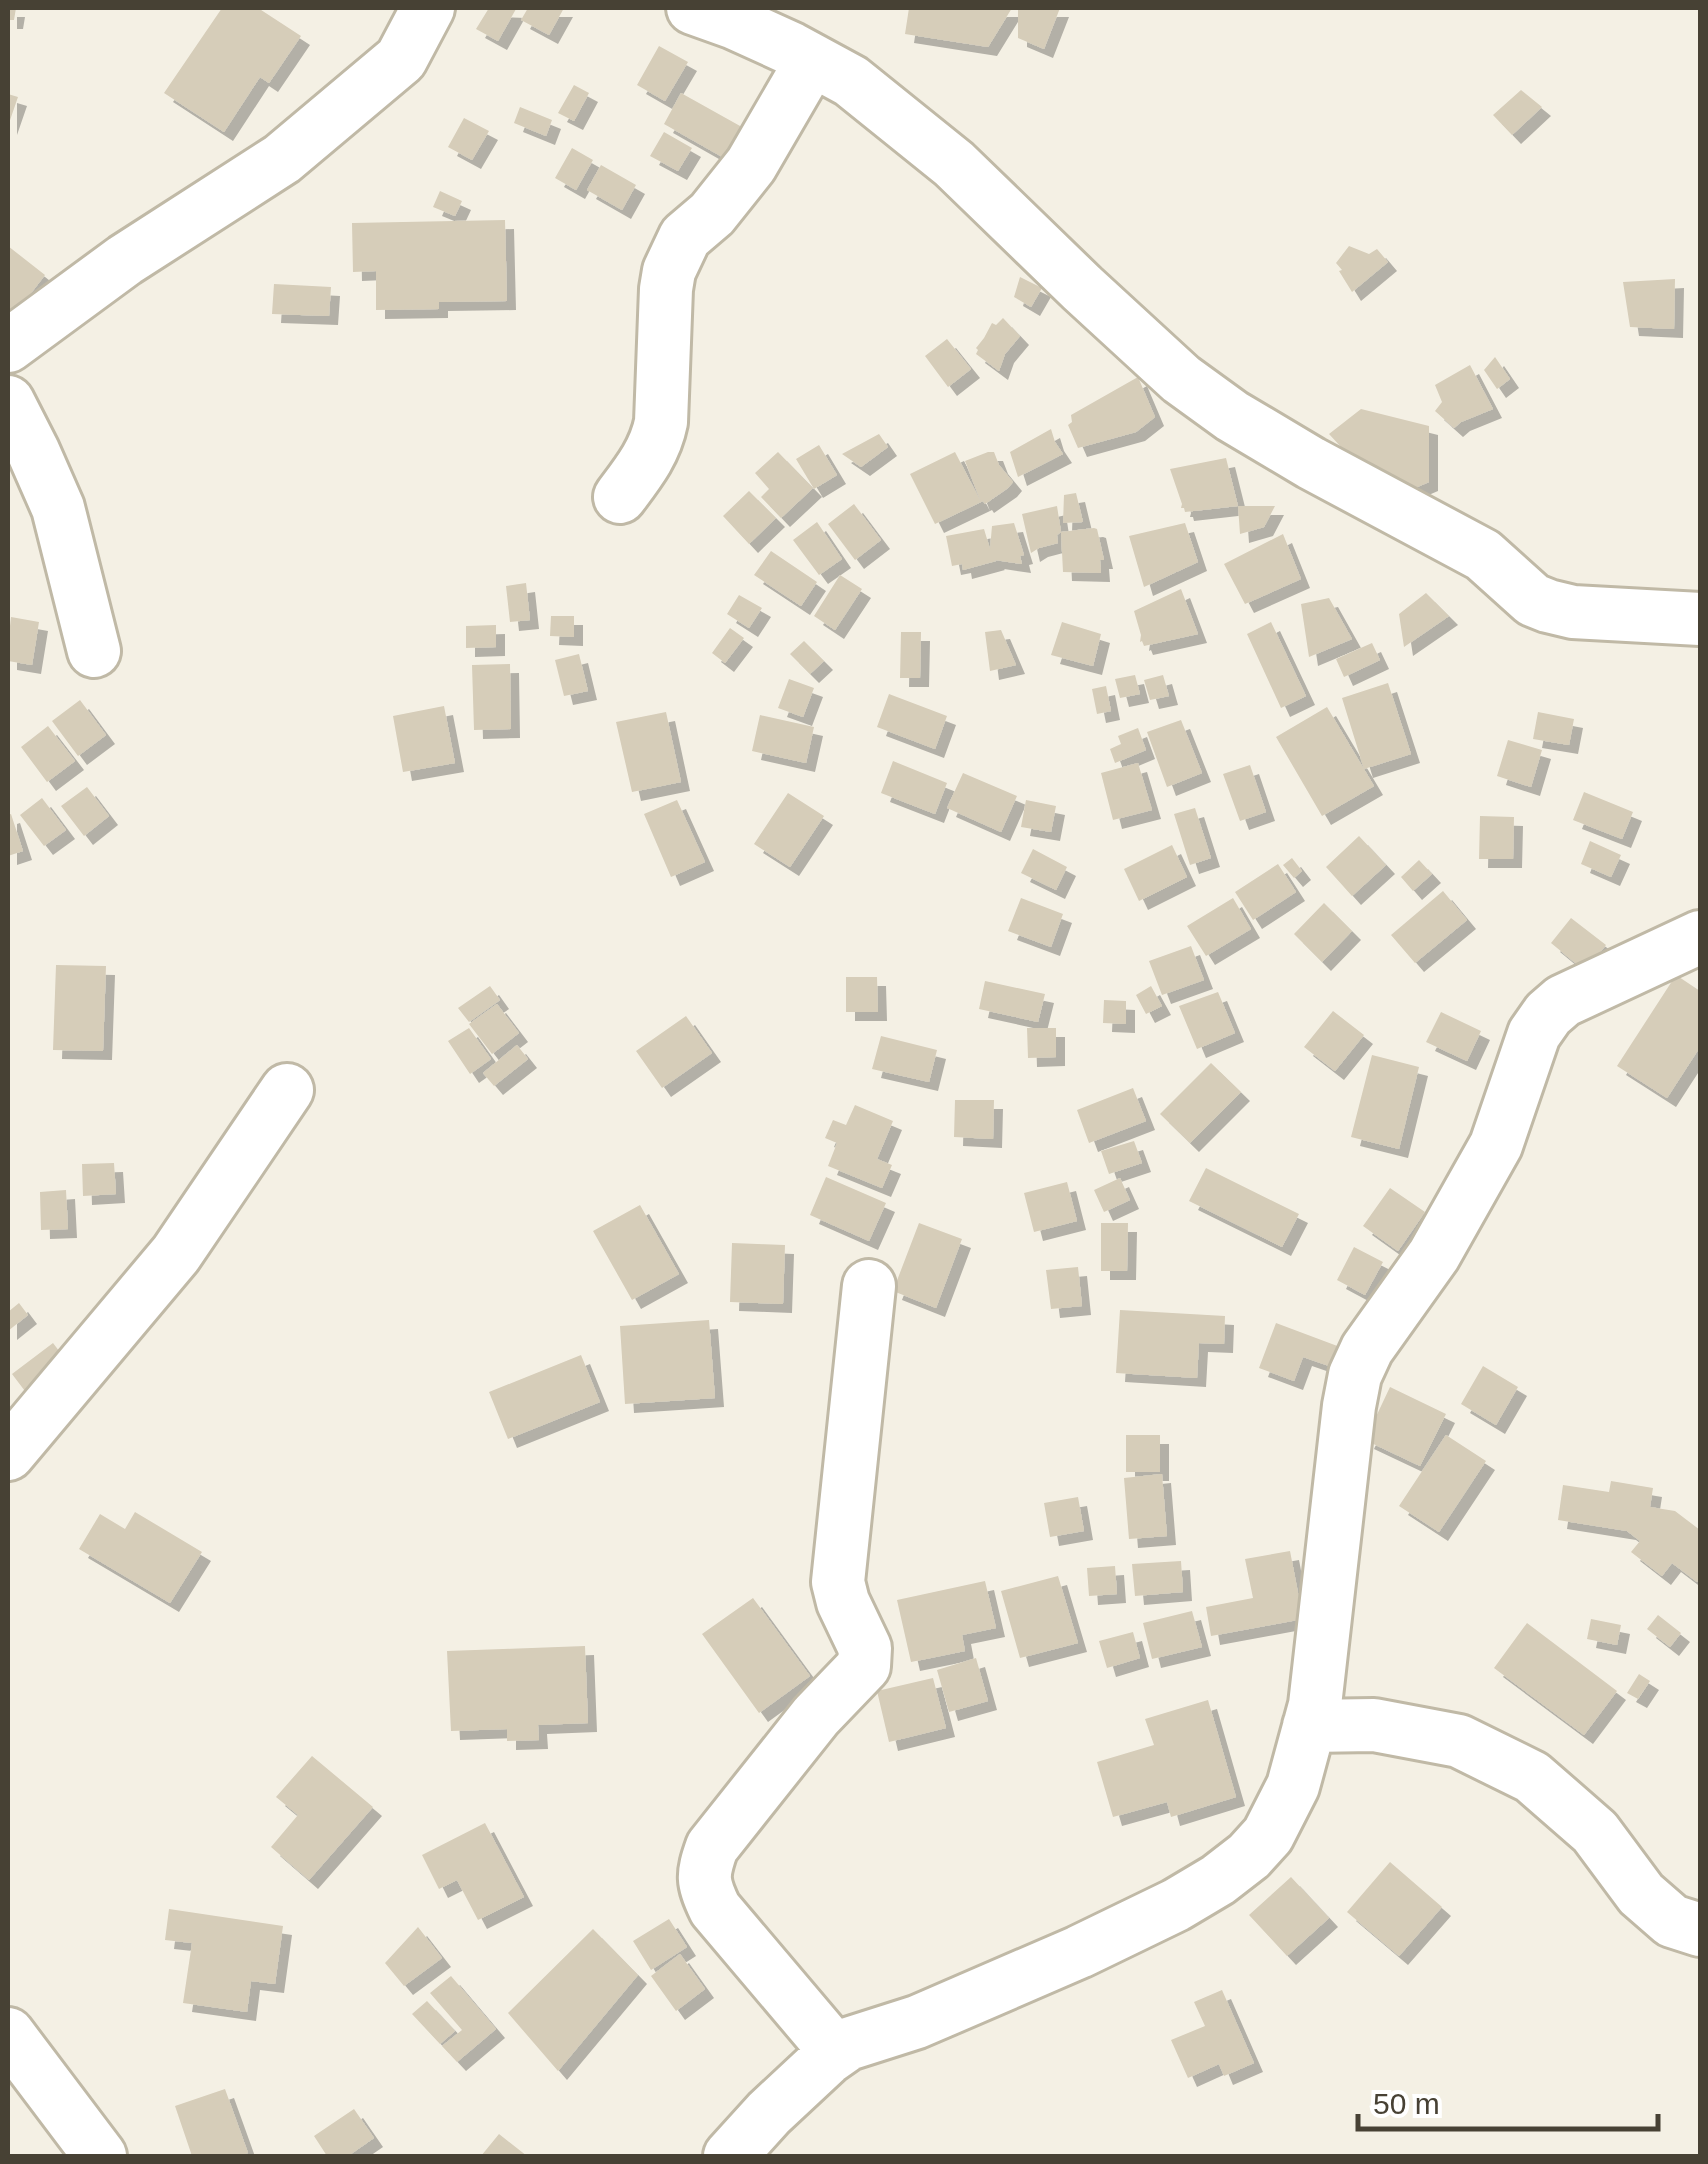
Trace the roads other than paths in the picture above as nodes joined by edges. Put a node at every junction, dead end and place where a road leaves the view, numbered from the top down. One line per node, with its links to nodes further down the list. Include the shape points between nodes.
1 (428, 8): 4 (street, via 401,59 282,159 125,260)
2 (693, 8): 3 (street)
3 (812, 60): 6 (street, via 751,165 676,255 666,289 657,442); 7 (street, via 851,81 954,164 1181,379 1232,416 1482,555 1532,600 1573,612)
4 (8, 346)
5 (8, 402): 8 (street, via 58,508)
6 (620, 496)
7 (1700, 619)
8 (94, 651)
9 (1700, 937): 13 (street, via 1548,1014 1534,1034 1496,1145 1434,1254 1367,1349 1349,1406)
10 (287, 1090): 12 (street, via 176,1254)
11 (869, 1286): 16 (street, via 838,1582 865,1648 864,1666 712,1847 703,1872 715,1909)
12 (8, 1454)
13 (1309, 1726): 14 (street, via 1374,1725 1459,1740 1532,1777 1596,1832 1641,1894 1672,1921); 16 (street, via 1293,1786 1268,1835 1218,1880 1080,1952)
14 (1700, 1930)
15 (8, 2034): 17 (street)
16 (836, 2052): 18 (street)
17 (100, 2156)
18 (730, 2156)

